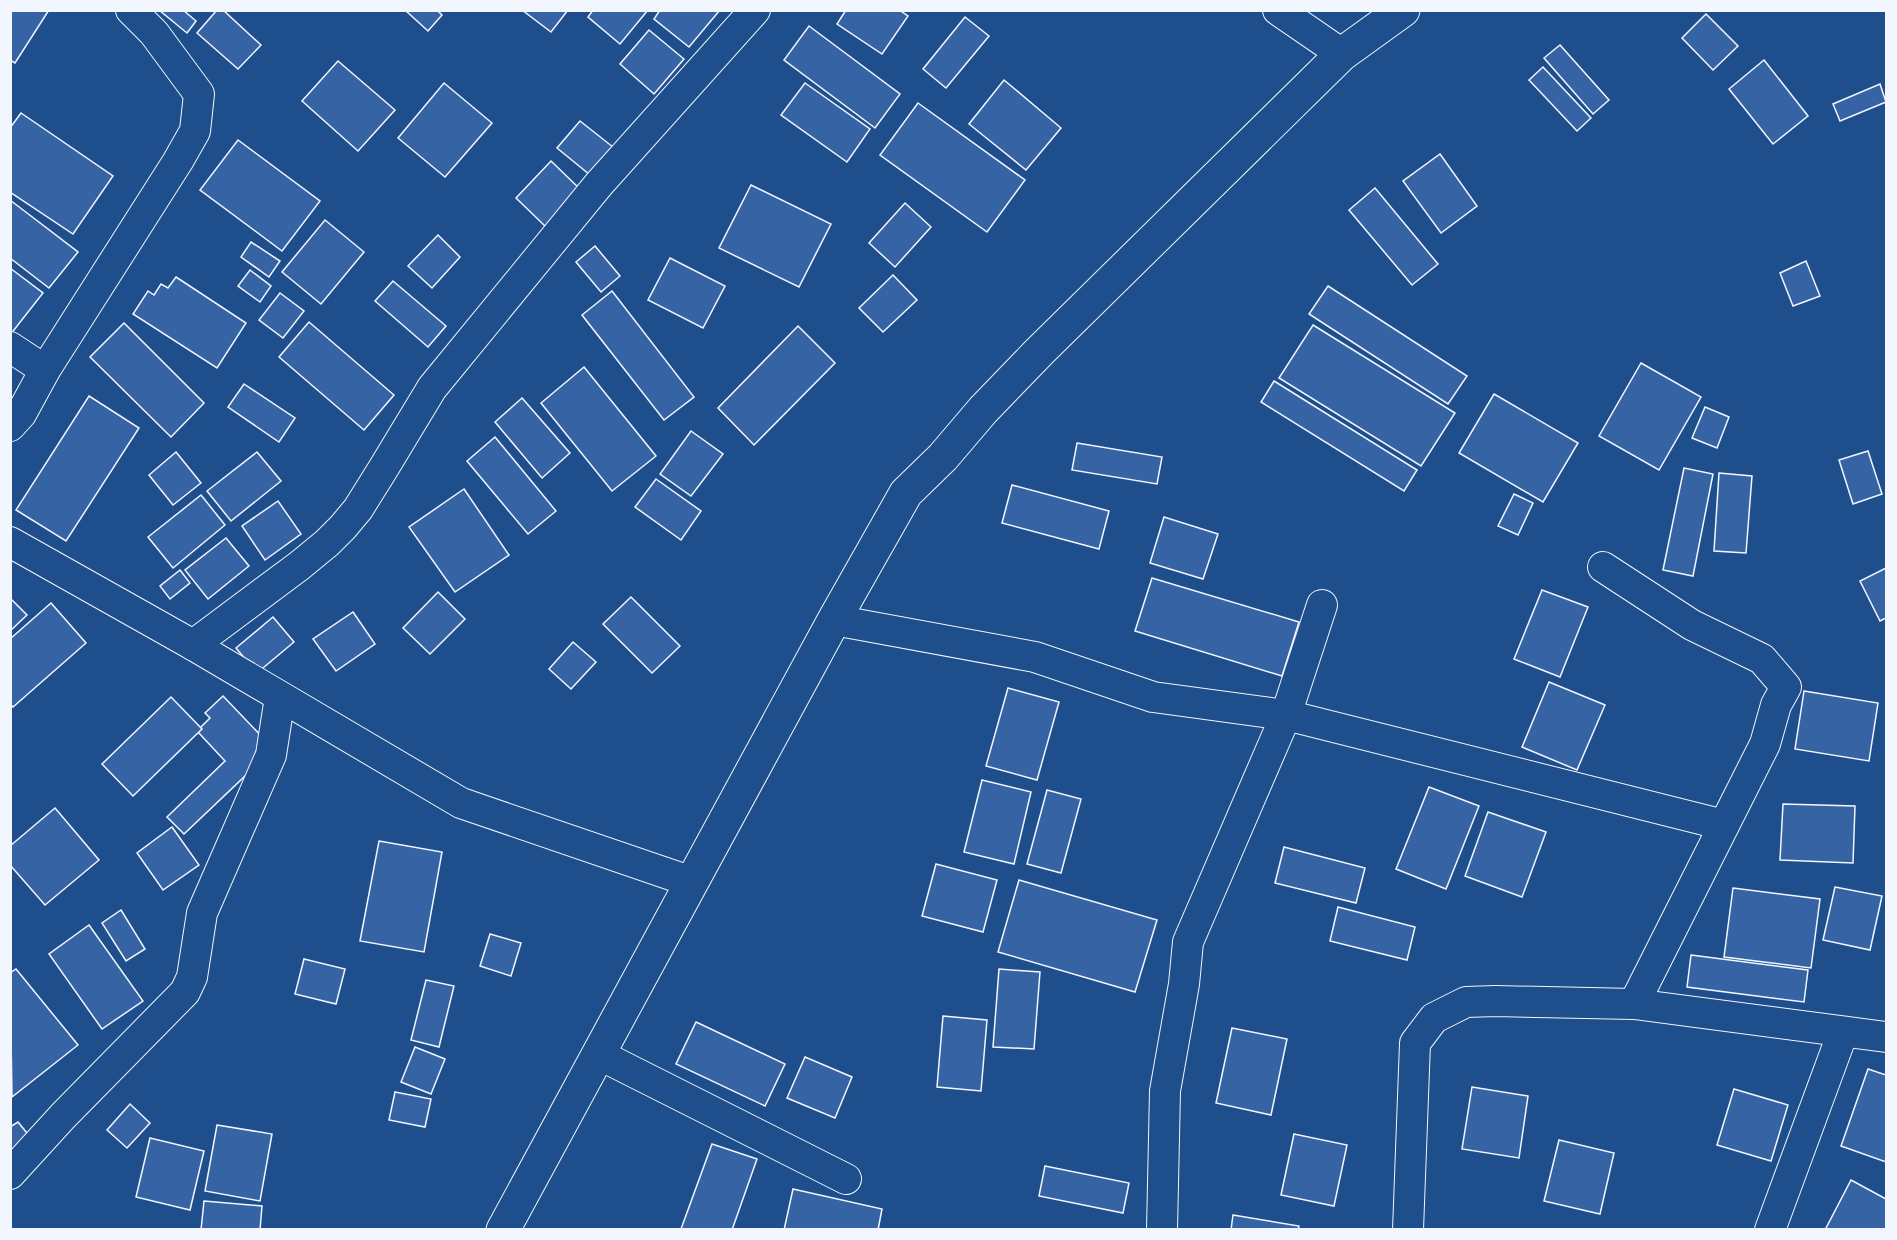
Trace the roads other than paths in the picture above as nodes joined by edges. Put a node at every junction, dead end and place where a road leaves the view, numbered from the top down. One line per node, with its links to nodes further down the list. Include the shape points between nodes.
1 (131, 10): 7 (street, via 154,33 199,94 195,131)
2 (755, 10): 13 (street, via 598,184 432,388 343,528)
3 (1278, 10): 5 (street)
4 (1403, 10): 5 (street)
5 (1342, 54): 12 (street, via 1031,360 906,493)
6 (10, 347): 7 (street)
7 (45, 370): 8 (street)
8 (10, 426)
9 (10, 542): 13 (street)
10 (1603, 567): 16 (street, via 1692,626 1762,659 1786,687 1776,705 1765,744)
11 (1322, 605): 15 (street)
12 (834, 620): 15 (street, via 1035,657 1153,696); 17 (street)
13 (193, 645): 14 (street)
14 (280, 697): 17 (street, via 461,803); 22 (street, via 271,755 202,913 192,977 185,992)
15 (1286, 715): 16 (street); 25 (street, via 1188,942 1165,1090)
16 (1724, 825): 18 (street)
17 (692, 882): 21 (street)
18 (1634, 1004): 19 (street); 26 (street, via 1466,1002 1434,1018 1415,1043)
19 (1843, 1032): 20 (street); 27 (street)
20 (1887, 1037)
21 (598, 1054): 23 (street); 24 (street)
22 (10, 1174)
23 (846, 1179)
24 (503, 1230)
25 (1162, 1230)
26 (1408, 1230)
27 (1770, 1230)

